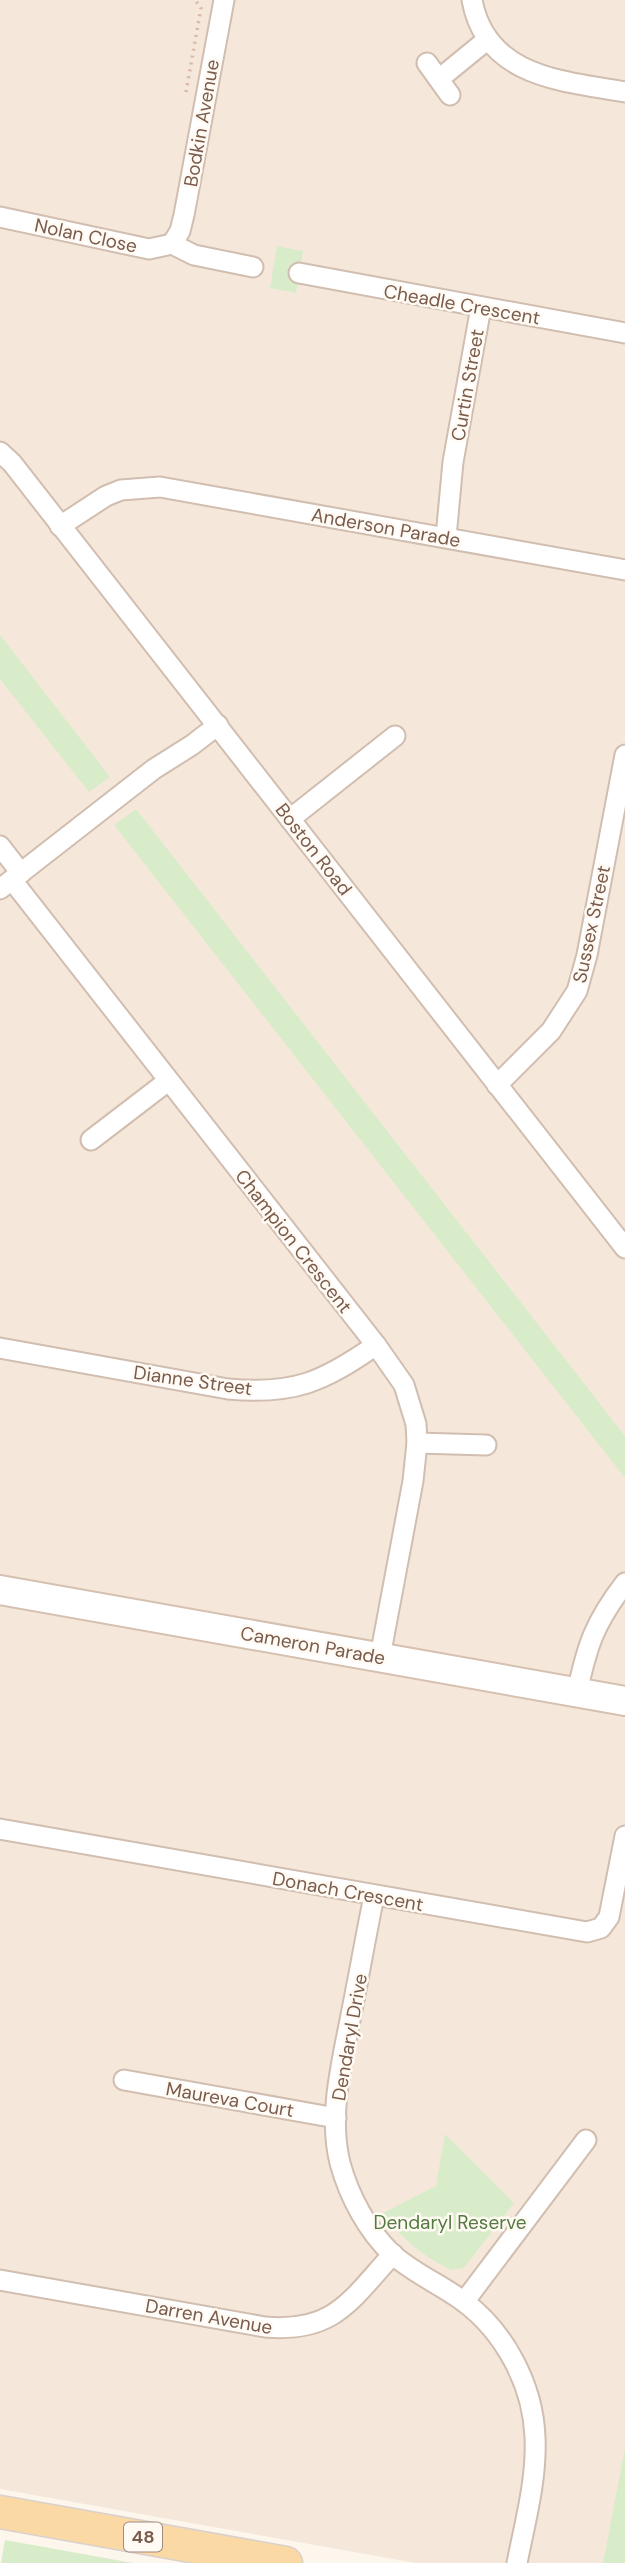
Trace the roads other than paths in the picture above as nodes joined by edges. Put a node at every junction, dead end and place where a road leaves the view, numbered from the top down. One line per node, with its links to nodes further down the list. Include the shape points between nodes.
1 (224, 0): 7 (street, Bodkin Avenue, via 184,215)
2 (472, 0): 3 (street)
3 (488, 39): 4 (street); 5 (street, via 514,64 539,76)
4 (439, 79)
5 (625, 92)
6 (0, 217): 7 (street, Nolan Close, via 149,249)
7 (172, 244): 8 (street, Nolan Close, via 194,255)
8 (253, 267)
9 (299, 273): 10 (street, Cheadle Crescent)
10 (481, 307): 11 (street, Cheadle Crescent); 14 (street, Curtin Street)
11 (625, 333)
12 (0, 452): 13 (street, Boston Road)
13 (64, 531): 14 (street, Anderson Parade, via 106,496 146,488 175,489); 16 (street, Boston Road)
14 (440, 536): 15 (street, Anderson Parade)
15 (625, 570)
16 (215, 721): 19 (street, Boston Road); 21 (street, via 186,737 154,769)
17 (395, 736): 19 (street)
18 (625, 755): 22 (street, Sussex Street, via 583,974 551,1031)
19 (290, 818): 22 (street, Boston Road)
20 (0, 846): 21 (street, Champion Crescent)
21 (11, 881): 23 (street, Champion Crescent)
22 (493, 1079): 25 (street, Boston Road)
23 (169, 1080): 24 (street); 26 (street, Champion Crescent)
24 (91, 1140)
25 (625, 1248)
26 (376, 1345): 27 (street, Dianne Street, via 312,1382 252,1391); 28 (street, Champion Crescent, via 404,1385)
27 (0, 1348)
28 (417, 1443): 29 (street); 32 (street, Champion Crescent)
29 (486, 1445)
30 (625, 1583): 33 (street, via 592,1632 585,1652)
31 (0, 1590): 32 (street, Cameron Parade)
32 (380, 1657): 33 (street, Cameron Parade)
33 (583, 1694): 34 (street, Cameron Parade)
34 (625, 1701)
35 (0, 1829): 37 (street, Donach Crescent)
36 (625, 1836): 37 (street, Donach Crescent, via 609,1917 596,1930 577,1932)
37 (374, 1896): 39 (street, Dendaryl Drive)
38 (124, 2080): 39 (street, Maureva Court)
39 (336, 2118): 41 (street, Dendaryl Drive, via 347,2184 373,2233)
40 (586, 2140): 43 (street)
41 (393, 2254): 42 (street, Darren Avenue, via 339,2311 298,2328 265,2327); 43 (street, Dendaryl Drive)
42 (0, 2280)
43 (464, 2302): 46 (street, Dendaryl Drive, via 488,2324 513,2359 533,2417 533,2478)
44 (0, 2512): 45 (main road, 48)
45 (286, 2563)
46 (517, 2563)

